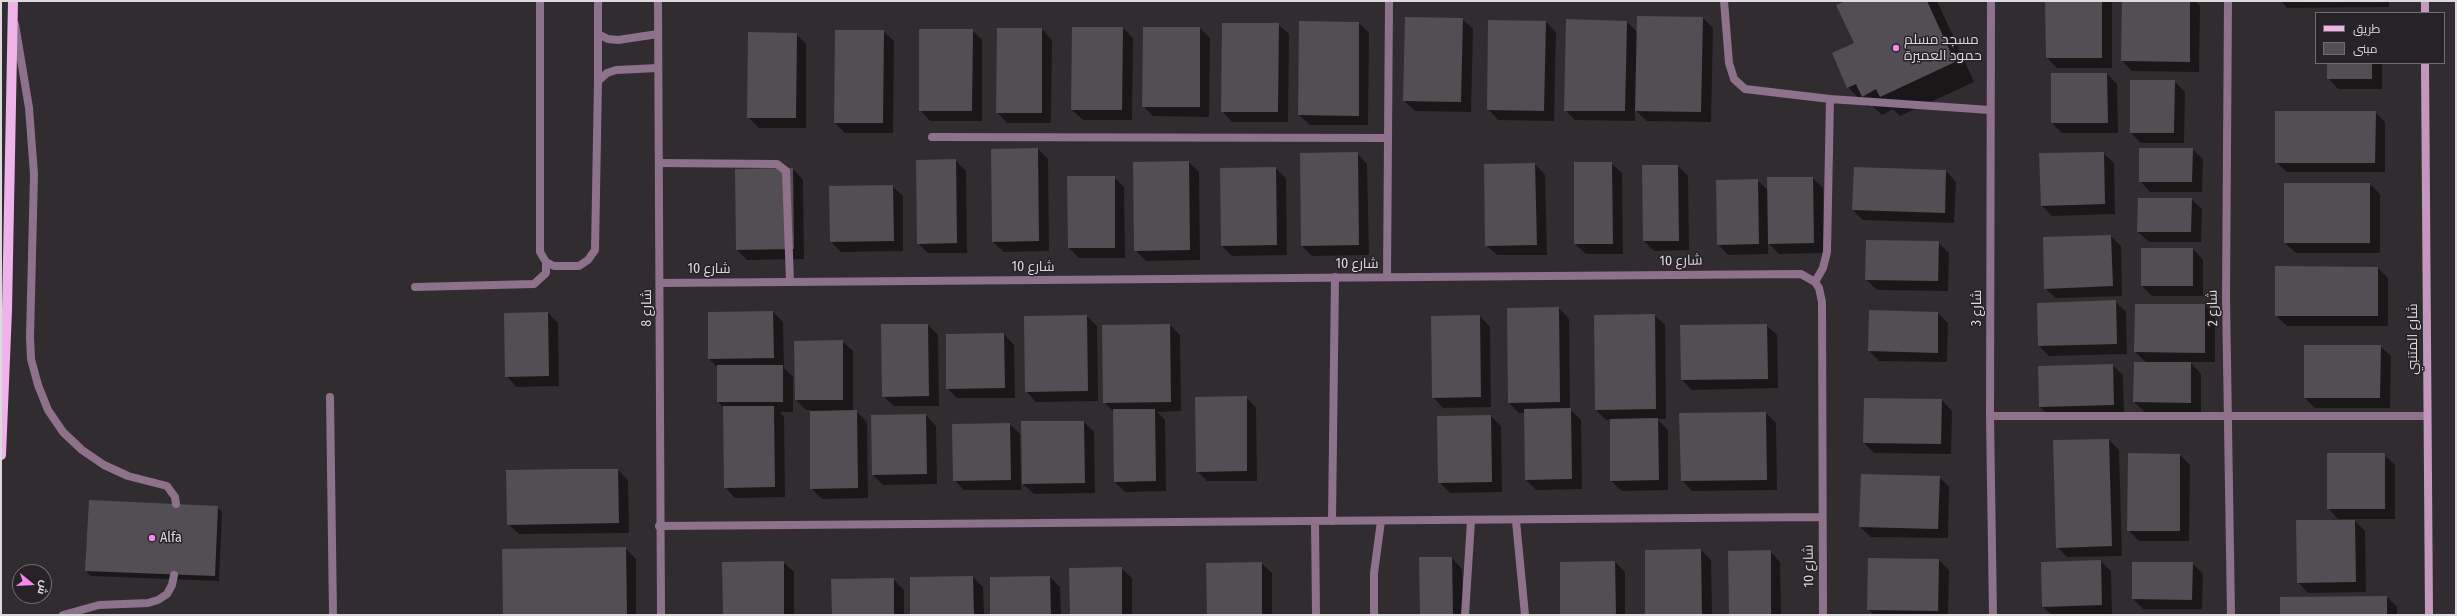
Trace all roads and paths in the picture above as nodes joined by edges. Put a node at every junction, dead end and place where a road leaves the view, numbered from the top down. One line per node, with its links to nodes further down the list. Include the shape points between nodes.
1 (540, 1): 23 (street, via 540,252)
2 (598, 1): 11 (street)
3 (658, 1): 12 (street, شارع 8)
4 (1389, 1): 19 (street)
5 (1724, 1): 16 (street, via 1734,79 1745,89)
6 (1991, 1): 17 (street, شارع 3)
7 (2228, 1): 32 (street, شارع 2)
8 (2425, 1): 10 (street)
9 (13, 6): 22 (main road); 35 (street, via 25,76 32,141 34,174 30,337 31,359 38,385 48,410 63,432 82,450 116,471 167,486 175,497)
10 (2425, 12)
11 (598, 34): 12 (street, via 618,40); 15 (street)
12 (658, 34): 14 (street, شارع 8)
13 (2425, 64): 33 (street, شارع المتنبي)
14 (658, 68): 15 (street, via 616,70 607,73); 20 (street, شارع 8)
15 (598, 81): 23 (street, via 595,250 588,260 579,266 554,266)
16 (1830, 99): 17 (street); 27 (street, via 1827,252 1823,268)
17 (1990, 110): 31 (street, شارع 3)
18 (932, 137): 19 (street)
19 (1388, 138): 25 (street)
20 (659, 163): 26 (street, via 777,164 786,172); 28 (street, شارع 8)
21 (1, 215): 22 (main road)
22 (8, 226): 34 (main road)
23 (546, 262): 29 (street, via 546,273 534,284)
24 (1334, 277): 25 (street, شارع 10); 26 (street, شارع 10); 38 (street)
25 (1387, 277): 27 (street, شارع 10, via 1792,273 1801,274)
26 (790, 282): 28 (street, شارع 10)
27 (1815, 282): 36 (street, شارع 10, via 1822,302)
28 (660, 283): 42 (street, شارع 8)
29 (415, 287)
30 (330, 397): 45 (street)
31 (1990, 416): 32 (street); 52 (street, شارع 3)
32 (2228, 416): 33 (street); 53 (street, شارع 2)
33 (2426, 416): 54 (street, شارع المتنبي)
34 (1, 454)
35 (176, 504)
36 (1822, 517): 41 (street); 51 (street, شارع 10)
37 (1315, 521): 38 (street); 42 (street); 47 (street)
38 (1332, 521): 39 (street)
39 (1381, 521): 40 (street); 48 (street, via 1374,573)
40 (1471, 521): 41 (street); 49 (street)
41 (1516, 521): 50 (street)
42 (659, 526): 46 (street, شارع 8)
43 (174, 574): 44 (street, via 167,594 158,600 148,603 99,605)
44 (63, 615)
45 (333, 615)
46 (661, 615)
47 (1316, 615)
48 (1374, 615)
49 (1464, 615)
50 (1525, 615)
51 (1823, 615)
52 (1993, 615)
53 (2231, 615)
54 (2429, 615)

